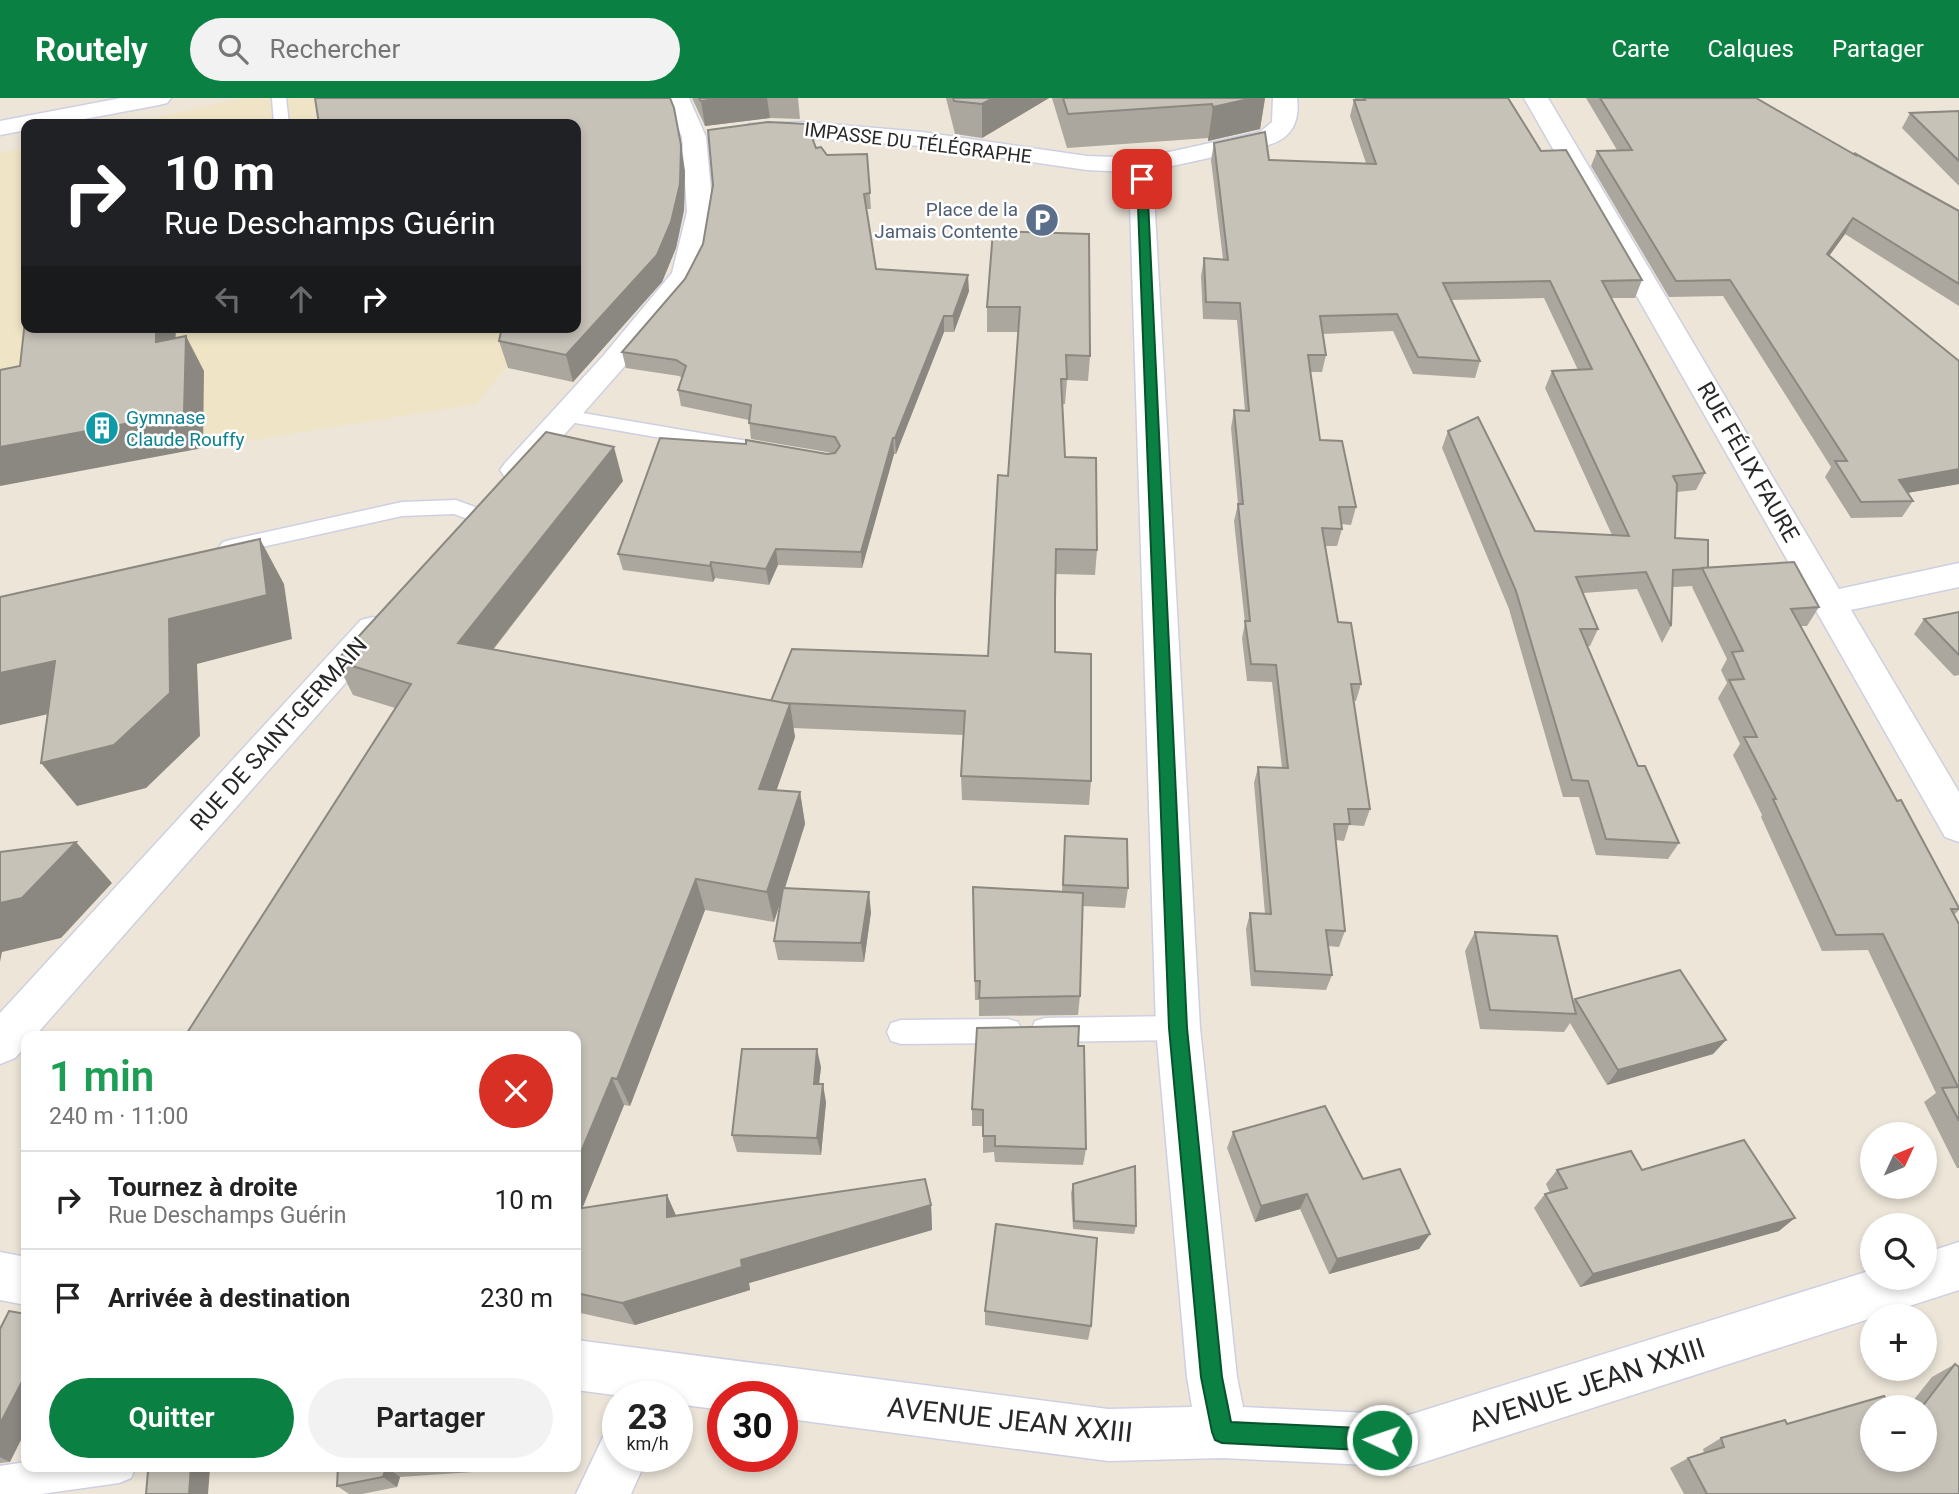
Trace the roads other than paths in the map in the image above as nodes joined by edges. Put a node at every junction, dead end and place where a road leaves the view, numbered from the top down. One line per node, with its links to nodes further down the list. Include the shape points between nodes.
1 (159, 98): 6 (street)
2 (279, 98): 7 (lane)
3 (677, 98): 10 (street)
4 (1285, 98): 11 (street, IMPASSE DU TÉLÉGRAPHE, via 1288,117 1282,130 1268,138)
5 (1536, 98): 17 (street, RUE FÉLIX FAURE)
6 (48, 119)
7 (281, 119)
8 (21, 124): 9 (street)
9 (0, 128)
10 (716, 134): 11 (street, IMPASSE DU TÉLÉGRAPHE, via 806,129 922,139 1087,163); 12 (street, via 685,274)
11 (1142, 165): 20 (street)
12 (565, 416): 13 (lane); 14 (street)
13 (776, 452)
14 (467, 525): 15 (lane, via 456,507 402,509)
15 (213, 550)
16 (1959, 575): 17 (street)
17 (1828, 603): 19 (street, RUE FÉLIX FAURE)
18 (392, 608): 22 (street, RUE DE SAINT-GERMAIN)
19 (1959, 826)
20 (1178, 1028): 21 (lane); 31 (street, via 1212,1377)
21 (901, 1032)
22 (0, 1044)
23 (1959, 1266): 24 (street, AVENUE JEAN XXIII)
24 (1937, 1273)
25 (0, 1276): 26 (street)
26 (21, 1280)
27 (1884, 1290): 31 (street, AVENUE JEAN XXIII, via 1409,1441)
28 (581, 1366): 29 (street, AVENUE JEAN XXIII)
29 (631, 1381)
30 (693, 1391): 31 (street, AVENUE JEAN XXIII, via 1108,1435)
31 (1222, 1432)
32 (77, 1472): 34 (lane)
33 (614, 1472): 35 (street)
34 (0, 1483)
35 (603, 1494)

